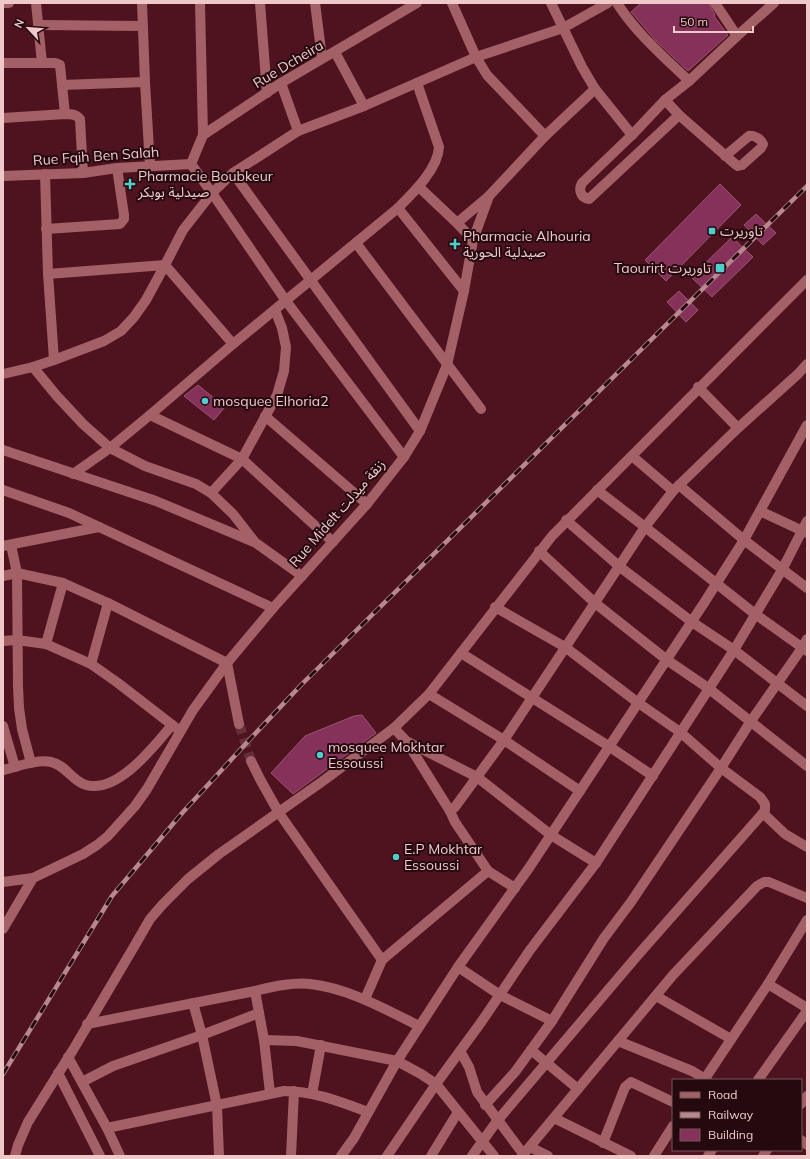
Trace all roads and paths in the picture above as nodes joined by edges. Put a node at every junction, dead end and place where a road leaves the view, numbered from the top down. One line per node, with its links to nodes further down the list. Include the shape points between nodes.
1 (3, 3): 2 (street)
2 (9, 3)
3 (36, 3): 15 (street)
4 (142, 3): 16 (street)
5 (200, 3): 37 (street)
6 (260, 3): 30 (street)
7 (315, 3): 21 (street)
8 (417, 3): 19 (street, Rue Dcheira)
9 (452, 3): 20 (street)
10 (551, 3): 17 (street)
11 (608, 3): 17 (street)
12 (617, 3): 24 (street, via 654,47)
13 (715, 3): 18 (street)
14 (774, 3): 18 (street)
15 (39, 25): 16 (street); 23 (street)
16 (142, 26): 25 (street)
17 (563, 28): 20 (street); 29 (street)
18 (737, 36): 24 (street)
19 (334, 52): 21 (street, Rue Dcheira); 32 (street)
20 (476, 56): 27 (street); 39 (street, via 487,75)
21 (322, 58): 26 (street, Rue Dcheira)
22 (3, 63): 23 (street)
23 (42, 63): 28 (street, via 60,65)
24 (689, 81): 31 (street)
25 (145, 82): 28 (street); 42 (street)
26 (281, 83): 30 (street, Rue Dcheira); 36 (street)
27 (417, 83): 32 (street); 48 (street, via 440,147 437,161)
28 (62, 85): 33 (street)
29 (595, 89): 38 (street); 39 (street, Rue Midelt زنقة ميدلت)
30 (267, 93): 37 (street, Rue Dcheira)
31 (665, 100): 34 (street); 38 (street)
32 (364, 106): 36 (street)
33 (65, 114): 35 (street); 44 (street, via 76,115 80,119)
34 (679, 115): 38 (street, via 586,198 580,193 579,187); 40 (street)
35 (3, 118)
36 (298, 131): 45 (street)
37 (203, 135): 41 (street)
38 (632, 135)
39 (545, 136): 50 (street, Rue Midelt زنقة ميدلت)
40 (726, 156)
41 (191, 164): 42 (street, Rue Fqih Ben Salah); 49 (street)
42 (150, 166): 43 (street, Rue Fqih Ben Salah)
43 (117, 168): 44 (street, Rue Fqih Ben Salah); 53 (street, via 124,215 120,224)
44 (83, 173): 46 (street, Rue Fqih Ben Salah)
45 (233, 173): 49 (street); 58 (street)
46 (45, 174): 47 (street, Rue Fqih Ben Salah); 53 (street)
47 (3, 176)
48 (419, 187): 51 (street); 52 (street)
49 (212, 193): 56 (street, via 183,230); 61 (street)
50 (489, 196): 52 (street); 54 (street, Rue Midelt زنقة ميدلت)
51 (398, 208): 55 (street); 60 (street)
52 (457, 223): 54 (street)
53 (46, 230): 57 (street)
54 (473, 240): 60 (street, Rue Midelt زنقة ميدلت)
55 (356, 243): 58 (street); 66 (street)
56 (166, 265): 57 (street); 63 (street); 64 (street, via 146,300 121,331 104,341)
57 (48, 274): 64 (street)
58 (311, 280): 61 (street); 76 (street)
59 (807, 280): 70 (street)
60 (464, 291): 66 (street, Rue Midelt زنقة ميدلت)
61 (286, 301): 62 (street); 80 (street)
62 (275, 310): 63 (street); 73 (street, via 286,348 284,371 277,395)
63 (233, 344): 72 (street)
64 (54, 360): 67 (street)
65 (807, 364): 69 (street)
66 (447, 365): 71 (street); 76 (street, Rue Midelt زنقة ميدلت)
67 (33, 367): 68 (street); 77 (street, via 83,424)
68 (3, 374)
69 (803, 376): 75 (street)
70 (698, 387): 75 (street); 79 (street)
71 (481, 409)
72 (150, 415): 77 (street); 81 (street)
73 (266, 416): 81 (street); 87 (street)
74 (807, 425): 88 (street)
75 (738, 428): 83 (street)
76 (420, 431): 80 (street, Rue Midelt زنقة ميدلت)
77 (110, 448): 82 (street); 86 (street, via 145,466 196,484)
78 (3, 450): 82 (street)
79 (632, 456): 83 (street); 85 (street)
80 (404, 457): 87 (street, Rue Midelt زنقة ميدلت)
81 (242, 459): 86 (street); 95 (street)
82 (73, 474): 96 (street, via 156,501)
83 (676, 488): 92 (street); 94 (street)
84 (3, 490): 91 (street)
85 (597, 490): 89 (street); 92 (street)
86 (211, 493): 96 (street, via 233,514)
87 (367, 504): 95 (street, Rue Midelt زنقة ميدلت)
88 (760, 511): 93 (street); 94 (street)
89 (566, 520): 98 (street); 99 (street)
90 (807, 520): 93 (street)
91 (99, 527): 97 (street); 110 (street)
92 (646, 527): 99 (street); 104 (street)
93 (804, 532): 100 (street)
94 (744, 540): 100 (street); 104 (street)
95 (333, 542): 103 (street, Rue Midelt زنقة ميدلت)
96 (256, 543): 103 (street)
97 (7, 545): 101 (street)
98 (539, 551): 108 (street); 109 (street)
99 (620, 567): 108 (street); 112 (street)
100 (782, 570): 106 (street); 111 (street)
101 (17, 573): 102 (street); 105 (street); 113 (street)
102 (3, 576)
103 (302, 576): 110 (street, Rue Midelt زنقة ميدلت)
104 (717, 582): 111 (street); 112 (street)
105 (63, 583): 107 (street); 115 (street)
106 (807, 588)
107 (108, 603): 121 (street); 122 (street)
108 (595, 603): 117 (street); 120 (street)
109 (496, 607): 117 (street); 119 (street)
110 (273, 608): 121 (street, Rue Midelt زنقة ميدلت)
111 (756, 614): 116 (street); 118 (street)
112 (692, 622): 118 (street); 120 (street)
113 (17, 640): 114 (street); 115 (street); 139 (street, via 22,729)
114 (3, 641)
115 (46, 644): 122 (street)
116 (805, 646): 123 (street)
117 (565, 647): 126 (street); 127 (street)
118 (734, 650): 123 (street); 124 (street)
119 (461, 653): 125 (street); 126 (street)
120 (667, 660): 124 (street); 127 (street)
121 (227, 663): 130 (street); 132 (street, Rue Midelt زنقة ميدلت)
122 (91, 664): 132 (street)
123 (777, 684): 128 (street); 129 (street)
124 (708, 688): 129 (street); 134 (street)
125 (429, 694): 133 (street); 135 (street)
126 (532, 698): 135 (street); 137 (street)
127 (637, 702): 134 (street); 137 (street)
128 (807, 706)
129 (751, 721): 140 (street); 142 (street)
130 (239, 724)
131 (3, 726): 141 (street)
132 (176, 728): 139 (street, via 130,770 114,780 97,786 80,782 50,761); 154 (street, Rue Midelt زنقة ميدلت, via 147,789 108,836 83,854)
133 (394, 728): 136 (street); 148 (street)
134 (680, 732): 142 (street); 144 (street)
135 (504, 740): 145 (street); 146 (street)
136 (406, 741): 145 (street); 147 (street)
137 (610, 747): 144 (street); 146 (street)
138 (251, 761): 148 (street)
139 (31, 763): 141 (street)
140 (807, 766)
141 (15, 767): 143 (street)
142 (721, 768): 149 (street, via 760,797 765,804); 170 (street, via 604,938)
143 (3, 770)
144 (653, 776): 152 (street)
145 (477, 777): 147 (street); 150 (street)
146 (580, 791): 150 (street)
147 (450, 811): 153 (street)
148 (279, 812): 160 (street); 171 (street, via 219,854 163,904 138,938)
149 (763, 813): 151 (street, via 785,834); 182 (street)
150 (551, 834): 152 (street); 156 (street)
151 (807, 847)
152 (596, 863): 164 (street, via 530,950)
153 (488, 871): 156 (street); 160 (street)
154 (33, 878): 155 (street, Rue Midelt زنقة ميدلت); 159 (street)
155 (3, 882)
156 (515, 888): 161 (street)
157 (807, 898): 165 (street, via 769,882 757,886)
158 (807, 920): 162 (street)
159 (3, 929)
160 (382, 960): 166 (street)
161 (458, 967): 164 (street); 172 (street)
162 (768, 984): 168 (street); 174 (street)
163 (255, 991): 166 (street, via 293,984 310,984); 167 (street); 169 (street)
164 (500, 995): 170 (street); 179 (street)
165 (656, 996): 174 (street); 176 (street)
166 (365, 999): 172 (street)
167 (193, 1003): 171 (street); 173 (street)
168 (807, 1009): 185 (street)
169 (259, 1013): 173 (street); 175 (street)
170 (552, 1021): 178 (street)
171 (88, 1024): 180 (street)
172 (419, 1026): 181 (street)
173 (202, 1035): 186 (street, via 114,1066); 194 (street)
174 (731, 1039): 184 (street)
175 (264, 1040): 177 (street); 190 (street)
176 (618, 1041): 184 (street); 188 (street)
177 (321, 1045): 181 (street); 191 (street)
178 (531, 1050): 182 (street); 193 (street)
179 (460, 1051): 187 (street); 193 (street)
180 (68, 1057): 183 (street); 186 (street)
181 (397, 1061): 187 (street); 195 (street)
182 (547, 1063): 188 (street); 198 (street)
183 (58, 1074): 205 (street, via 28,1122); 206 (street)
184 (705, 1079)
185 (759, 1079)
186 (82, 1082): 199 (street)
187 (436, 1084): 196 (street); 211 (street)
188 (578, 1089): 197 (street)
189 (294, 1091): 190 (street); 191 (street); 209 (street)
190 (270, 1093): 194 (street)
191 (312, 1094): 195 (street)
192 (672, 1102): 202 (street, via 631,1082 625,1087)
193 (485, 1105): 198 (street)
194 (217, 1106): 199 (street); 208 (street)
195 (368, 1112): 210 (street, via 354,1138)
196 (458, 1112): 201 (street); 212 (street)
197 (554, 1118): 202 (street); 203 (street)
198 (497, 1121): 201 (street); 203 (street)
199 (107, 1128): 207 (street)
200 (672, 1128): 216 (street)
201 (482, 1142): 213 (street); 214 (street)
202 (603, 1143): 215 (street)
203 (525, 1152): 204 (street)
204 (544, 1155)
205 (15, 1156)
206 (100, 1156)
207 (120, 1156)
208 (219, 1156)
209 (291, 1156)
210 (340, 1156)
211 (387, 1156)
212 (431, 1156)
213 (472, 1156)
214 (494, 1156)
215 (631, 1156)
216 (654, 1156)

